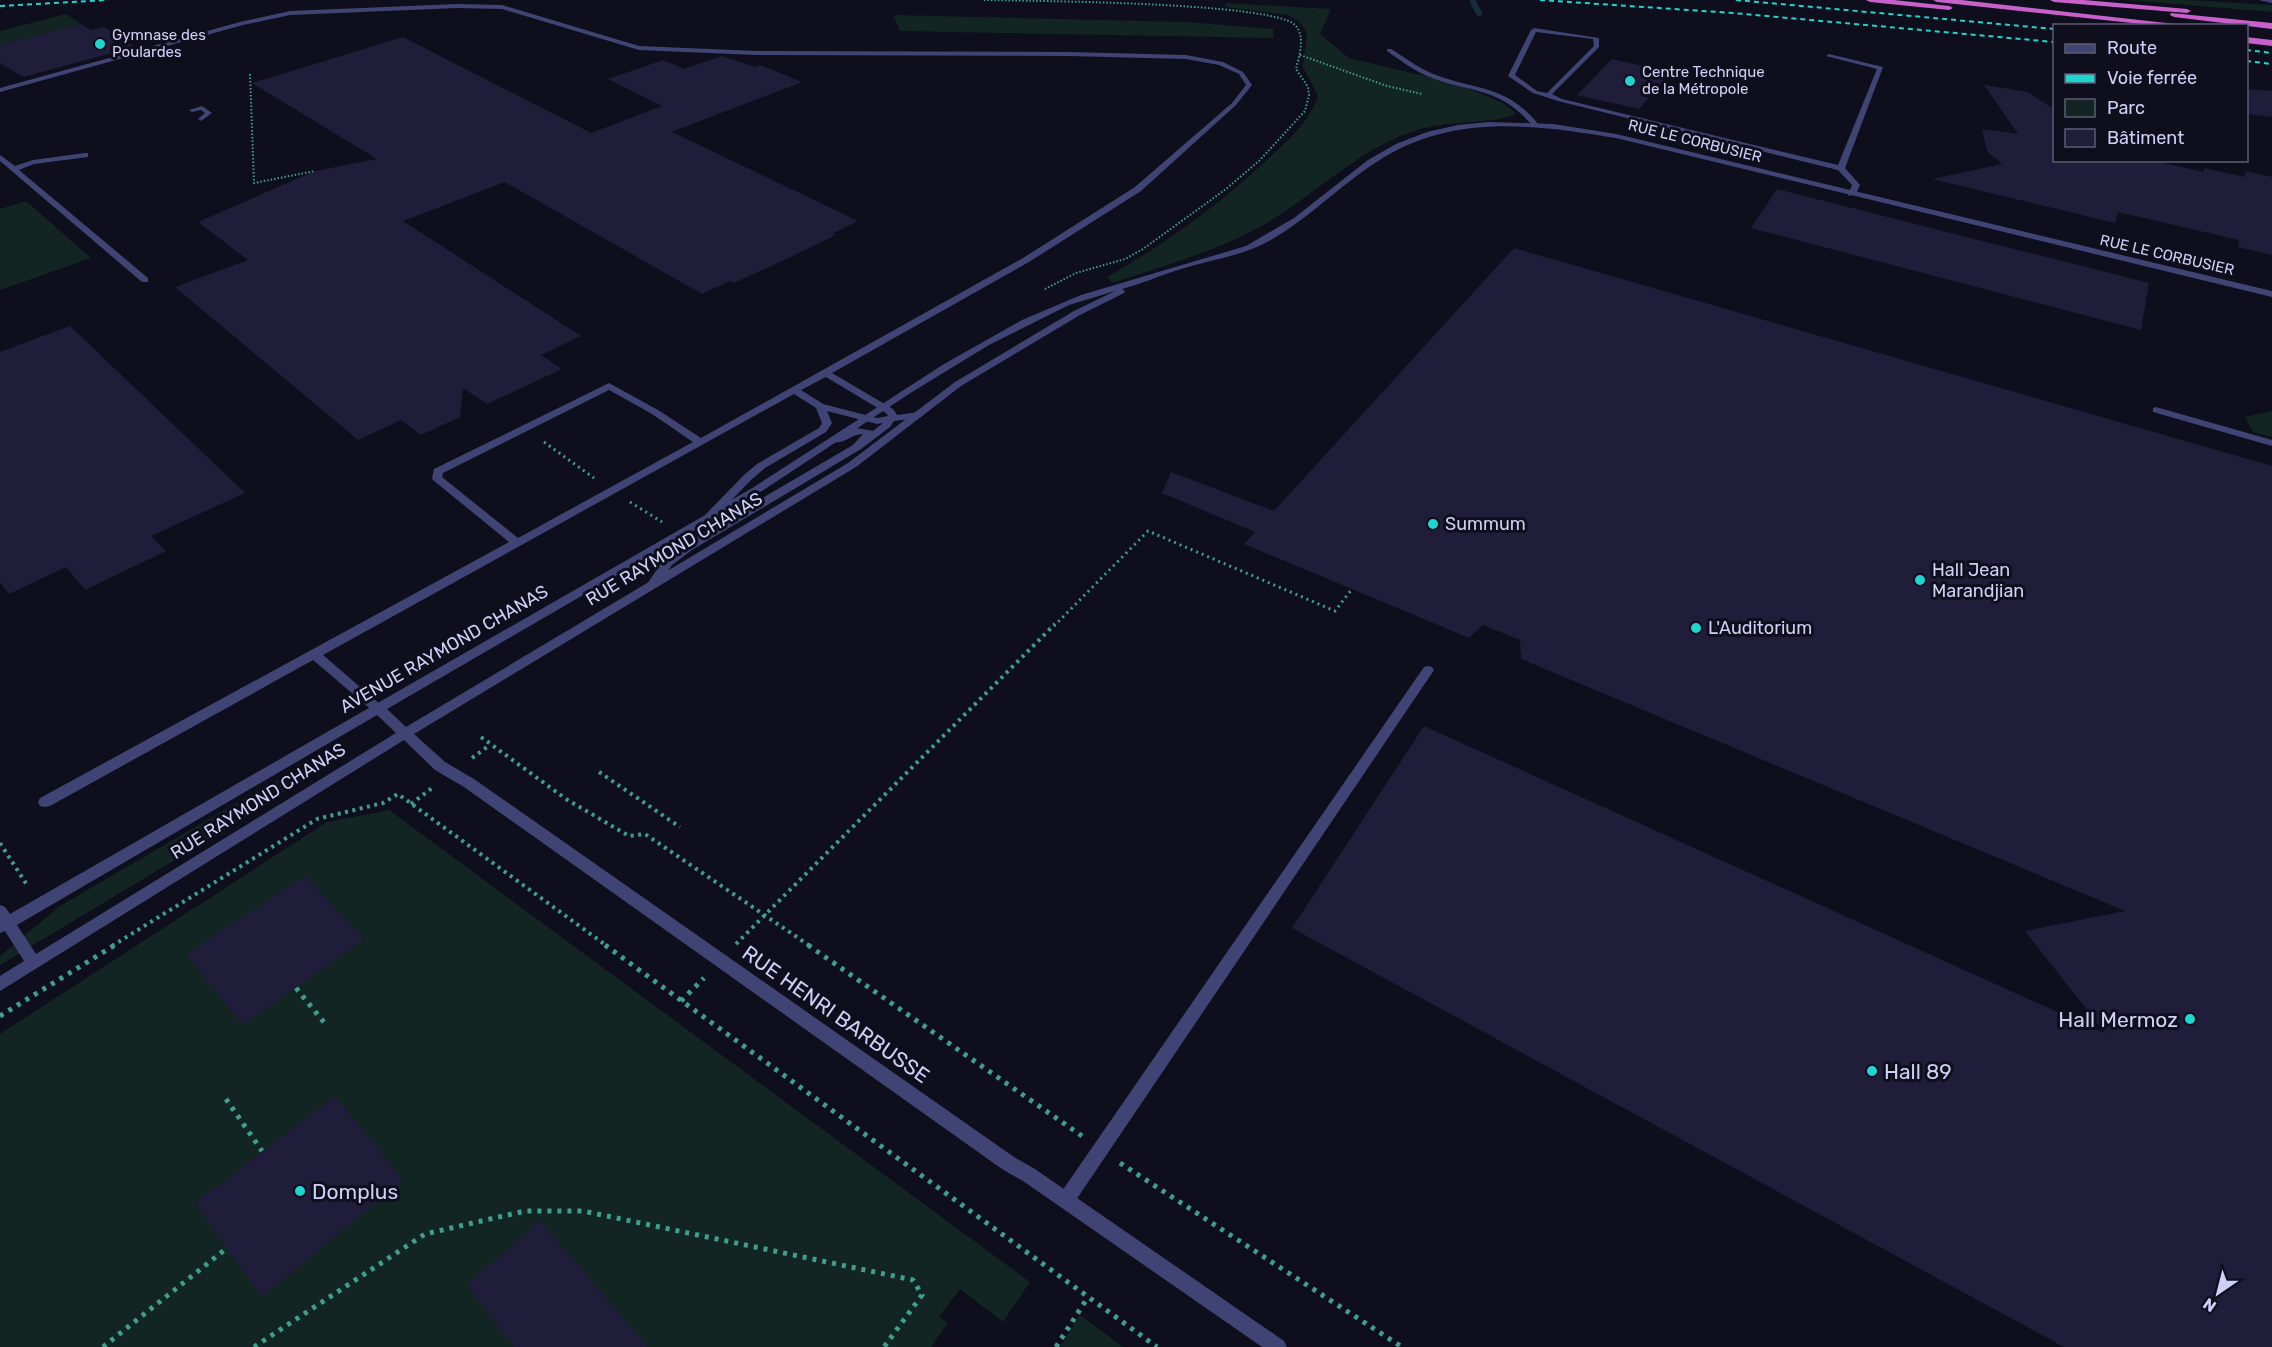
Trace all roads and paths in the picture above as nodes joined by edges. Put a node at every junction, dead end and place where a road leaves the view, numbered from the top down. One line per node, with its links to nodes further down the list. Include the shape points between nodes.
1 (984, 0): 8 (path)
2 (1870, 0): 10 (highway)
3 (1937, 0): 11 (highway)
4 (2031, 0): 12 (highway)
5 (2054, 0): 9 (highway)
6 (2262, 0): 7 (street)
7 (2272, 1)
8 (1224, 9)
9 (2272, 17)
10 (2095, 24)
11 (2170, 24)
12 (2272, 26)
13 (2248, 32): 14 (highway)
14 (2272, 35)
15 (2248, 40): 16 (highway)
16 (2272, 43)
17 (1389, 50): 24 (street, via 1430,74 1488,89 1526,113)
18 (1829, 56): 29 (street, via 1881,68)
19 (250, 74): 31 (path, via 254,183)
20 (0, 90): 36 (street, via 290,13 457,6 502,7 639,48 756,53 1176,57 1221,63 1241,73 1249,86 1234,104 1138,189 970,293)
21 (1548, 95): 21 (street, via 1597,46 1596,38 1534,30 1511,76 1535,92); 29 (street)
22 (192, 110): 23 (street, via 202,108 209,113)
23 (201, 119)
24 (1534, 124): 32 (street, RUE LE CORBUSIER, via 1616,136); 34 (street, RUE LE CORBUSIER, via 1461,126 1401,143 1272,238 1231,256)
25 (86, 155): 28 (street)
26 (41, 156): 28 (street)
27 (0, 157): 30 (street)
28 (33, 162): 30 (street)
29 (1841, 168): 32 (street, via 1856,185)
30 (14, 169): 33 (street)
31 (315, 171)
32 (1852, 194): 35 (street, RUE LE CORBUSIER)
33 (145, 280)
34 (1138, 281): 39 (street, AVENUE RAYMOND CHANAS, via 1068,302 1017,326); 41 (street, RUE RAYMOND CHANAS, via 958,384)
35 (2272, 294)
36 (826, 373): 37 (street); 39 (street)
37 (794, 390): 38 (street); 45 (street)
38 (820, 406): 42 (street); 48 (street, via 827,423 823,430 737,485)
39 (885, 407): 42 (street, AVENUE RAYMOND CHANAS); 43 (street, via 893,417)
40 (2156, 410): 46 (street)
41 (920, 415): 43 (street); 50 (street, RUE RAYMOND CHANAS, via 852,465)
42 (868, 418): 43 (street); 44 (street, AVENUE RAYMOND CHANAS)
43 (891, 420): 47 (street)
44 (837, 440): 47 (street, via 857,431 869,433); 48 (street, AVENUE RAYMOND CHANAS)
45 (700, 442): 49 (street); 49 (street, via 609,386 438,471 437,478)
46 (2272, 443)
47 (857, 447): 50 (street, via 688,547 668,562)
48 (708, 518): 54 (street, AVENUE RAYMOND CHANAS)
49 (517, 543): 52 (street)
50 (653, 584): 55 (street, RUE RAYMOND CHANAS)
51 (1352, 589): 62 (path, via 1335,611 1148,531)
52 (314, 654): 54 (street, RUE HENRI BARBUSSE); 58 (street)
53 (1428, 670): 70 (street)
54 (377, 708): 55 (street, RUE HENRI BARBUSSE); 63 (street, AVENUE RAYMOND CHANAS)
55 (404, 734): 64 (street, RUE RAYMOND CHANAS); 72 (street, RUE HENRI BARBUSSE, via 440,766)
56 (481, 737): 62 (path, via 566,799 628,836 645,834)
57 (599, 772): 59 (path)
58 (45, 802)
59 (680, 827)
60 (0, 843): 61 (path)
61 (30, 891)
62 (765, 915): 70 (path)
63 (2, 923): 64 (street)
64 (33, 963): 65 (street, RUE RAYMOND CHANAS)
65 (0, 984)
66 (296, 988): 68 (path)
67 (0, 1016): 74 (path, via 317,819 383,803 398,794)
68 (327, 1026)
69 (226, 1099): 71 (path)
70 (1100, 1150): 72 (street); 81 (path)
71 (262, 1151)
72 (1066, 1200): 80 (street, RUE HENRI BARBUSSE)
73 (227, 1248): 75 (path)
74 (1088, 1298): 78 (path); 79 (path)
75 (103, 1347)
76 (254, 1347): 77 (path, via 425,1234 525,1211 583,1211 913,1280 922,1295)
77 (884, 1347)
78 (1056, 1347)
79 (1157, 1347)
80 (1278, 1347)
81 (1402, 1347)

